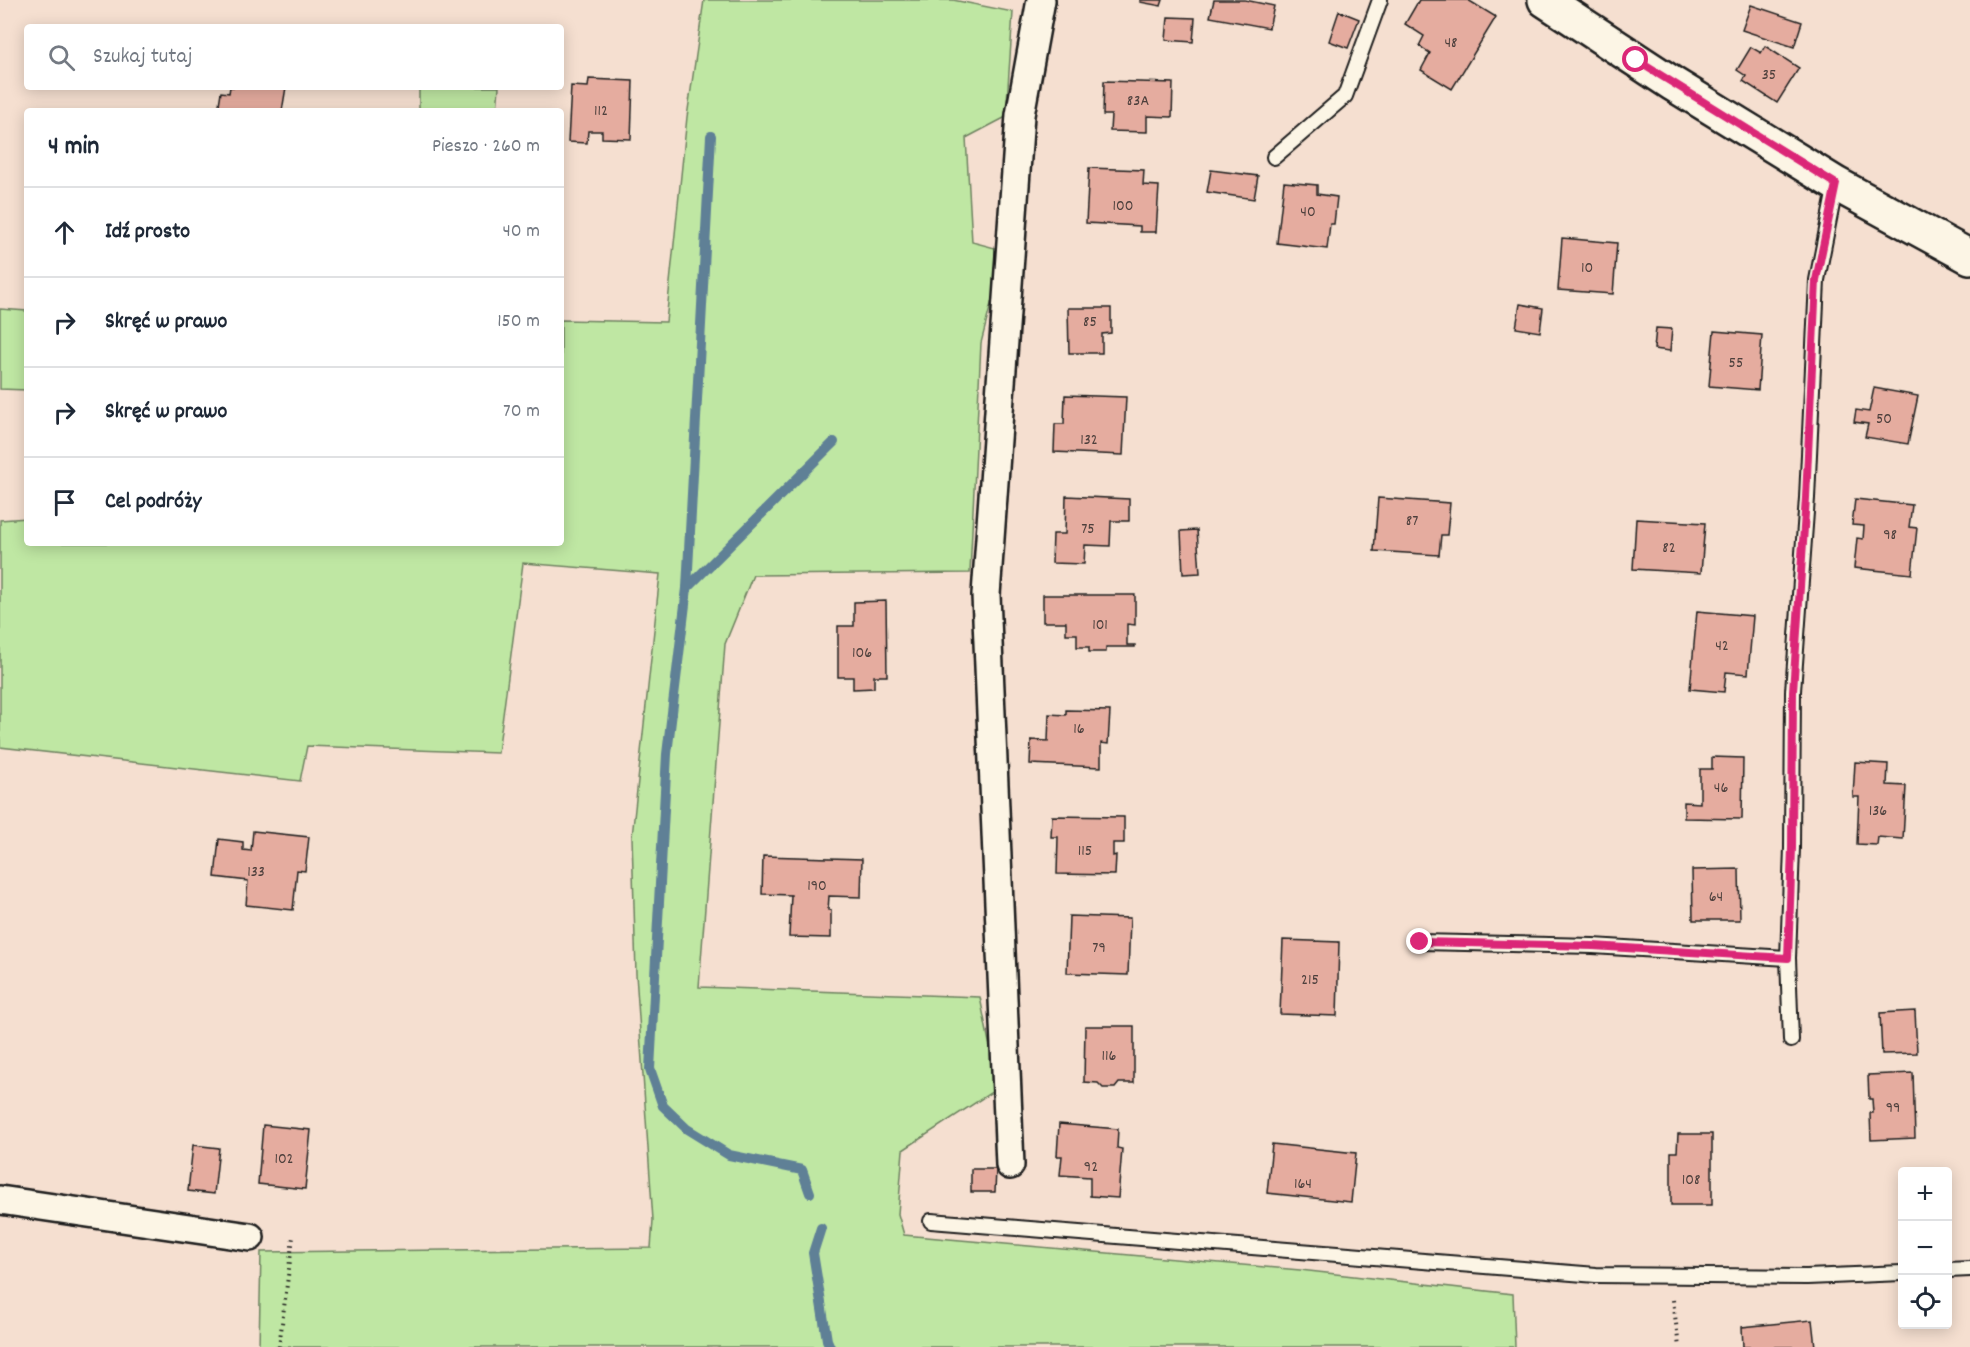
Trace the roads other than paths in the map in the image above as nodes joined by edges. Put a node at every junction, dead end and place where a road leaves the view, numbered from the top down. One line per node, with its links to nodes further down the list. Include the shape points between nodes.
1 (1041, 0): 10 (street, via 1020,115 986,596)
2 (1380, 0): 4 (lane, via 1345,96)
3 (1545, 0): 5 (main road)
4 (1274, 157)
5 (1836, 184): 6 (main road); 8 (lane, via 1816,280 1793,691)
6 (1970, 257)
7 (1420, 942): 8 (lane, via 1593,946)
8 (1788, 958): 9 (lane)
9 (1791, 1040)
10 (1010, 1165)
11 (0, 1200): 13 (street)
12 (931, 1221): 16 (lane, via 1596,1275 1807,1277)
13 (250, 1237)
14 (1970, 1269): 15 (lane)
15 (1952, 1270)
16 (1898, 1272)

